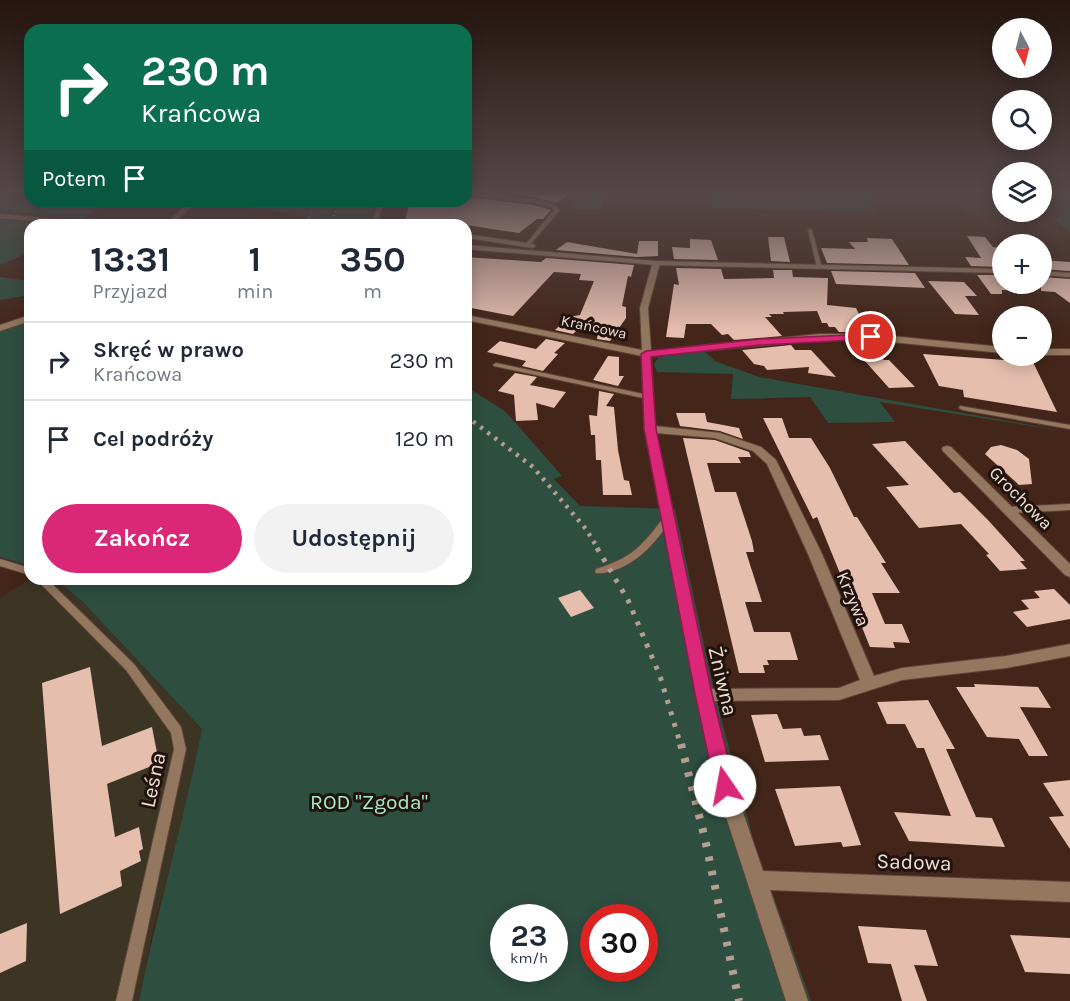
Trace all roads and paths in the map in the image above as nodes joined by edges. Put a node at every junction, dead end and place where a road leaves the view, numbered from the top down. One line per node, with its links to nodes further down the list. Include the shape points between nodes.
1 (478, 238): 4 (street)
2 (535, 238): 4 (street)
3 (812, 238): 9 (lane)
4 (528, 245): 6 (lane, via 523,251); 7 (street)
5 (472, 247): 6 (street)
6 (515, 251): 7 (street)
7 (593, 257): 8 (street)
8 (656, 263): 9 (street); 19 (street, Żniwna, via 644,308)
9 (820, 267): 10 (street)
10 (992, 271)
11 (1052, 274): 12 (street)
12 (1070, 275)
13 (472, 318): 19 (street, Krańcowa)
14 (24, 320): 15 (street)
15 (0, 328)
16 (992, 349): 19 (street, Krańcowa, via 871,337 819,337)
17 (1052, 352): 18 (street)
18 (1070, 352)
19 (646, 354): 21 (street, Żniwna)
20 (496, 365): 21 (lane)
21 (648, 397): 24 (street, Żniwna)
22 (963, 408): 23 (lane)
23 (1070, 427)
24 (650, 429): 28 (street, Żniwna); 35 (street, Krzywa, via 716,435 757,450 772,462)
25 (947, 449): 27 (street, Grochowa)
26 (1070, 507): 27 (lane)
27 (1008, 510): 32 (street, Grochowa)
28 (668, 519): 31 (lane, via 637,556); 36 (street, Żniwna)
29 (0, 562): 30 (lane)
30 (24, 570)
31 (600, 571)
32 (1070, 572)
33 (47, 585): 39 (lane, Leśna, via 130,667 177,731 180,749)
34 (1070, 650): 35 (street, via 902,674)
35 (869, 683): 36 (street, via 839,694)
36 (706, 696): 37 (street, Żniwna, via 725,786)
37 (756, 880): 38 (street, Sadowa); 40 (street, Żniwna)
38 (1070, 892)
39 (124, 1001)
40 (796, 1001)

